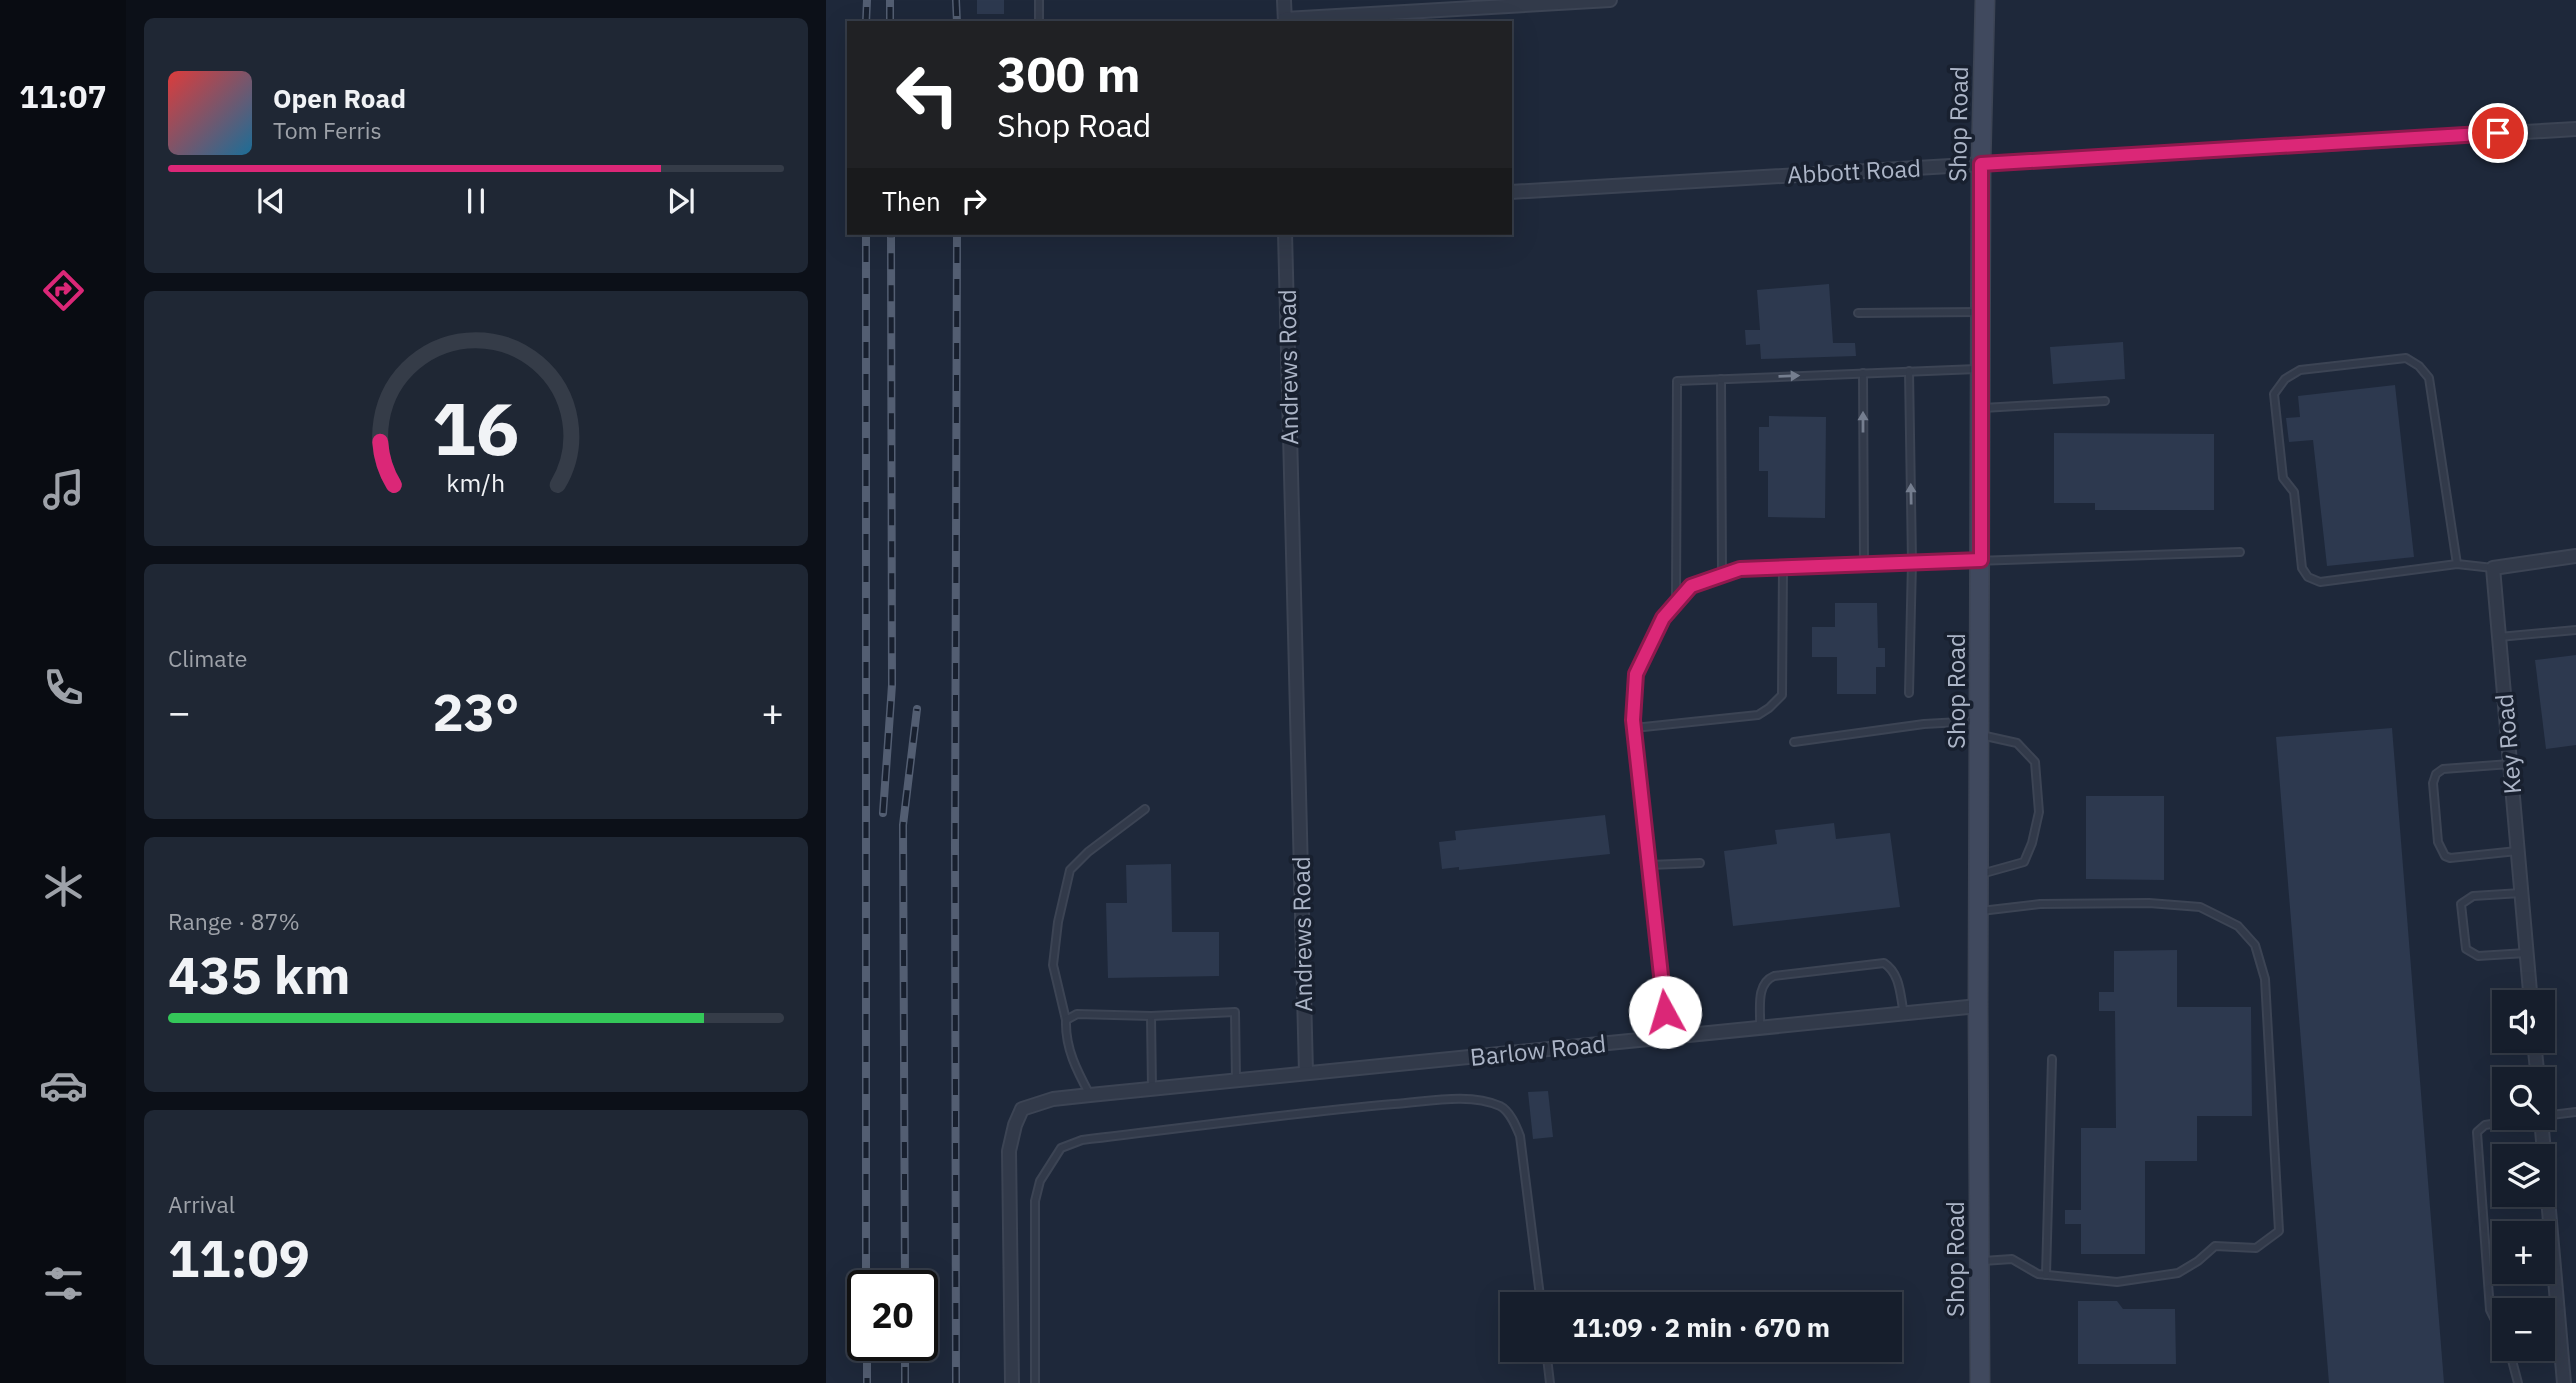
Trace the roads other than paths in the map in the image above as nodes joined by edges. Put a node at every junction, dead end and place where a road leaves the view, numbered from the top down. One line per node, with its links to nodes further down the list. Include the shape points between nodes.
1 (1039, 0): 5 (lane)
2 (1284, 0): 6 (street)
3 (1610, 0): 6 (street)
4 (1985, 0): 8 (street, Shop Road)
5 (1039, 21)
6 (1285, 21)
7 (2576, 129): 8 (street, Abbott Road)
8 (1981, 164): 9 (street, Abbott Road); 11 (street, Shop Road)
9 (1512, 192)
10 (1285, 235): 52 (street, Andrews Road)
11 (1981, 312): 12 (lane); 13 (street, Shop Road)
12 (1858, 313)
13 (1981, 368): 14 (lane); 18 (street, Shop Road)
14 (1909, 371): 15 (lane); 22 (lane, one-way to 14)
15 (1863, 373): 16 (lane, one-way to 15); 23 (lane, one-way to 15)
16 (1721, 379): 27 (lane); 28 (lane, via 1677,381)
17 (2105, 401): 18 (lane)
18 (1981, 408): 21 (street, Shop Road)
19 (2240, 552): 21 (lane)
20 (2576, 556): 26 (street)
21 (1981, 560): 22 (lane); 33 (street, Shop Road)
22 (1912, 562): 23 (lane); 31 (lane)
23 (1864, 564): 25 (lane)
24 (2457, 564): 24 (lane, via 2320,582 2308,577 2302,568 2294,492 2283,478 2274,394 2285,379 2300,370 2406,358 2419,366 2429,377); 26 (lane)
25 (1783, 567): 27 (lane, via 1740,569); 32 (lane, via 1782,695 1758,715)
26 (2493, 568): 30 (street, Key Road)
27 (1722, 575): 28 (lane, via 1691,586)
28 (1676, 603): 32 (lane, via 1663,618 1636,674)
29 (2576, 630): 30 (lane)
30 (2499, 637): 35 (street, Key Road)
31 (1909, 693)
32 (1634, 728): 39 (lane)
33 (1980, 728): 34 (lane, via 1924,724); 40 (street, Shop Road); 40 (lane, via 2017,743 2035,762 2039,812 2024,862)
34 (1794, 742)
35 (2510, 764): 37 (street, Key Road); 37 (lane, via 2443,769 2436,774 2438,842 2450,858)
36 (1144, 809): 48 (lane, via 1070,870 1053,965)
37 (2518, 851): 41 (street, Key Road)
38 (1700, 863): 39 (lane)
39 (1649, 865): 50 (lane)
40 (1979, 874): 42 (street, Shop Road)
41 (2521, 893): 43 (street, Key Road); 43 (lane, via 2473,896 2462,904 2466,949 2478,956)
42 (1979, 911): 45 (street, Shop Road); 61 (lane, via 2040,904 2200,906 2238,926 2255,944 2265,979 2279,1231 2256,1248 2215,1246 2178,1273 2117,1282)
43 (2527, 953): 44 (street, Key Road)
44 (2530, 990)
45 (1978, 1006): 46 (street, Barlow Road); 60 (street, Shop Road)
46 (1903, 1014): 49 (street, Barlow Road); 49 (lane, via 1896,975 1884,963 1766,979 1761,987)
47 (1151, 1016): 48 (lane, via 1077,1013); 53 (lane, via 1235,1012); 54 (lane)
48 (1066, 1020): 55 (lane, via 1072,1061)
49 (1760, 1028): 50 (street, Barlow Road)
50 (1668, 1037): 52 (street, Barlow Road)
51 (2052, 1059): 61 (lane)
52 (1306, 1073): 53 (street)
53 (1236, 1080): 54 (street)
54 (1152, 1089): 55 (street)
55 (1090, 1095): 66 (street, via 1022,1108 1015,1125 1009,1151)
56 (2576, 1111): 57 (lane)
57 (2555, 1115)
58 (2492, 1124): 63 (lane, via 2477,1132)
59 (2543, 1130): 71 (street)
60 (1980, 1261): 61 (lane, via 2012,1259); 69 (street, Shop Road)
61 (2046, 1275)
62 (1540, 1292): 67 (lane, via 1520,1136 1502,1107 1483,1101 1441,1100 1082,1140 1061,1148 1040,1181 1035,1201)
63 (2492, 1314)
64 (2512, 1361): 70 (lane)
65 (1548, 1362): 68 (lane)
66 (1012, 1383)
67 (1035, 1383)
68 (1550, 1383)
69 (1980, 1383)
70 (2518, 1383)
71 (2564, 1383)

